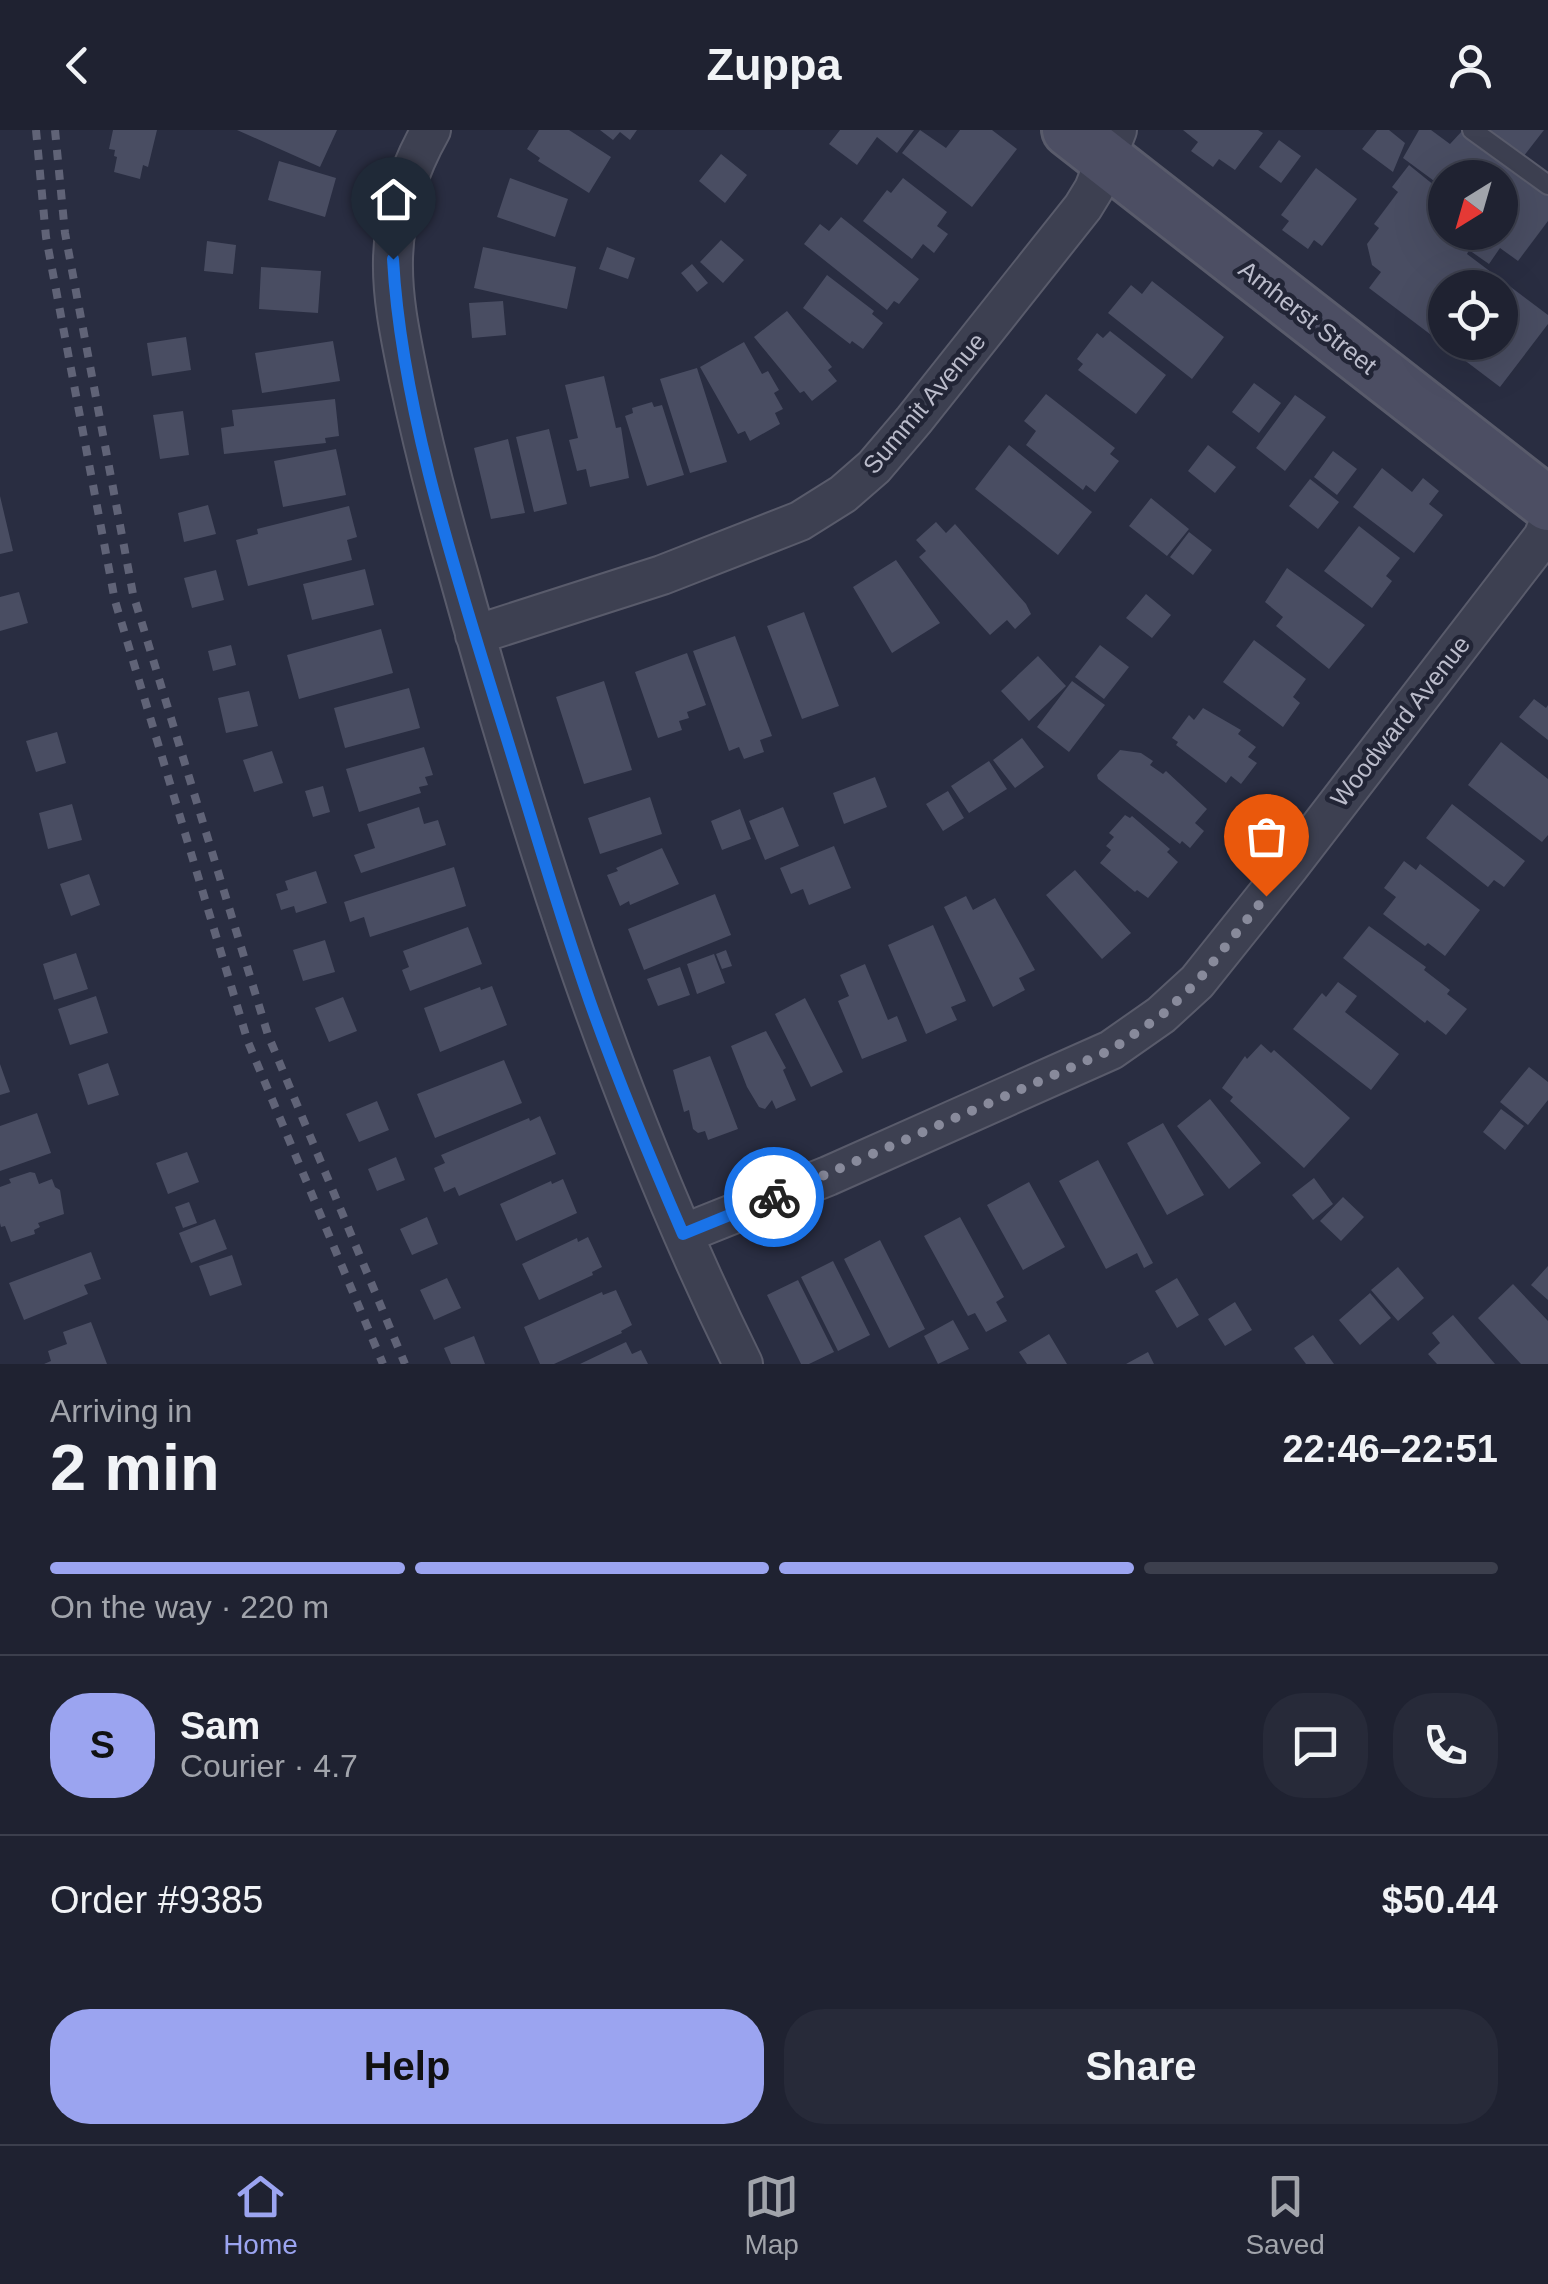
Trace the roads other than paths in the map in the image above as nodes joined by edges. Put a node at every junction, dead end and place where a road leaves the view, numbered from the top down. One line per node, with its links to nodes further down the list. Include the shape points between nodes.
1 (431, 130): 7 (street, via 398,219 396,315)
2 (1472, 130): 4 (lane)
3 (1098, 140): 5 (street, Amherst Street); 7 (street, Summit Avenue, via 1083,207 874,468 843,494 800,522 734,548)
4 (1548, 185)
5 (1548, 504)
6 (1548, 525): 8 (street, Woodward Avenue, via 1289,867 1197,982 1162,1015 1111,1050)
7 (475, 636): 8 (street, via 591,1004)
8 (683, 1234): 9 (street)
9 (742, 1364)

